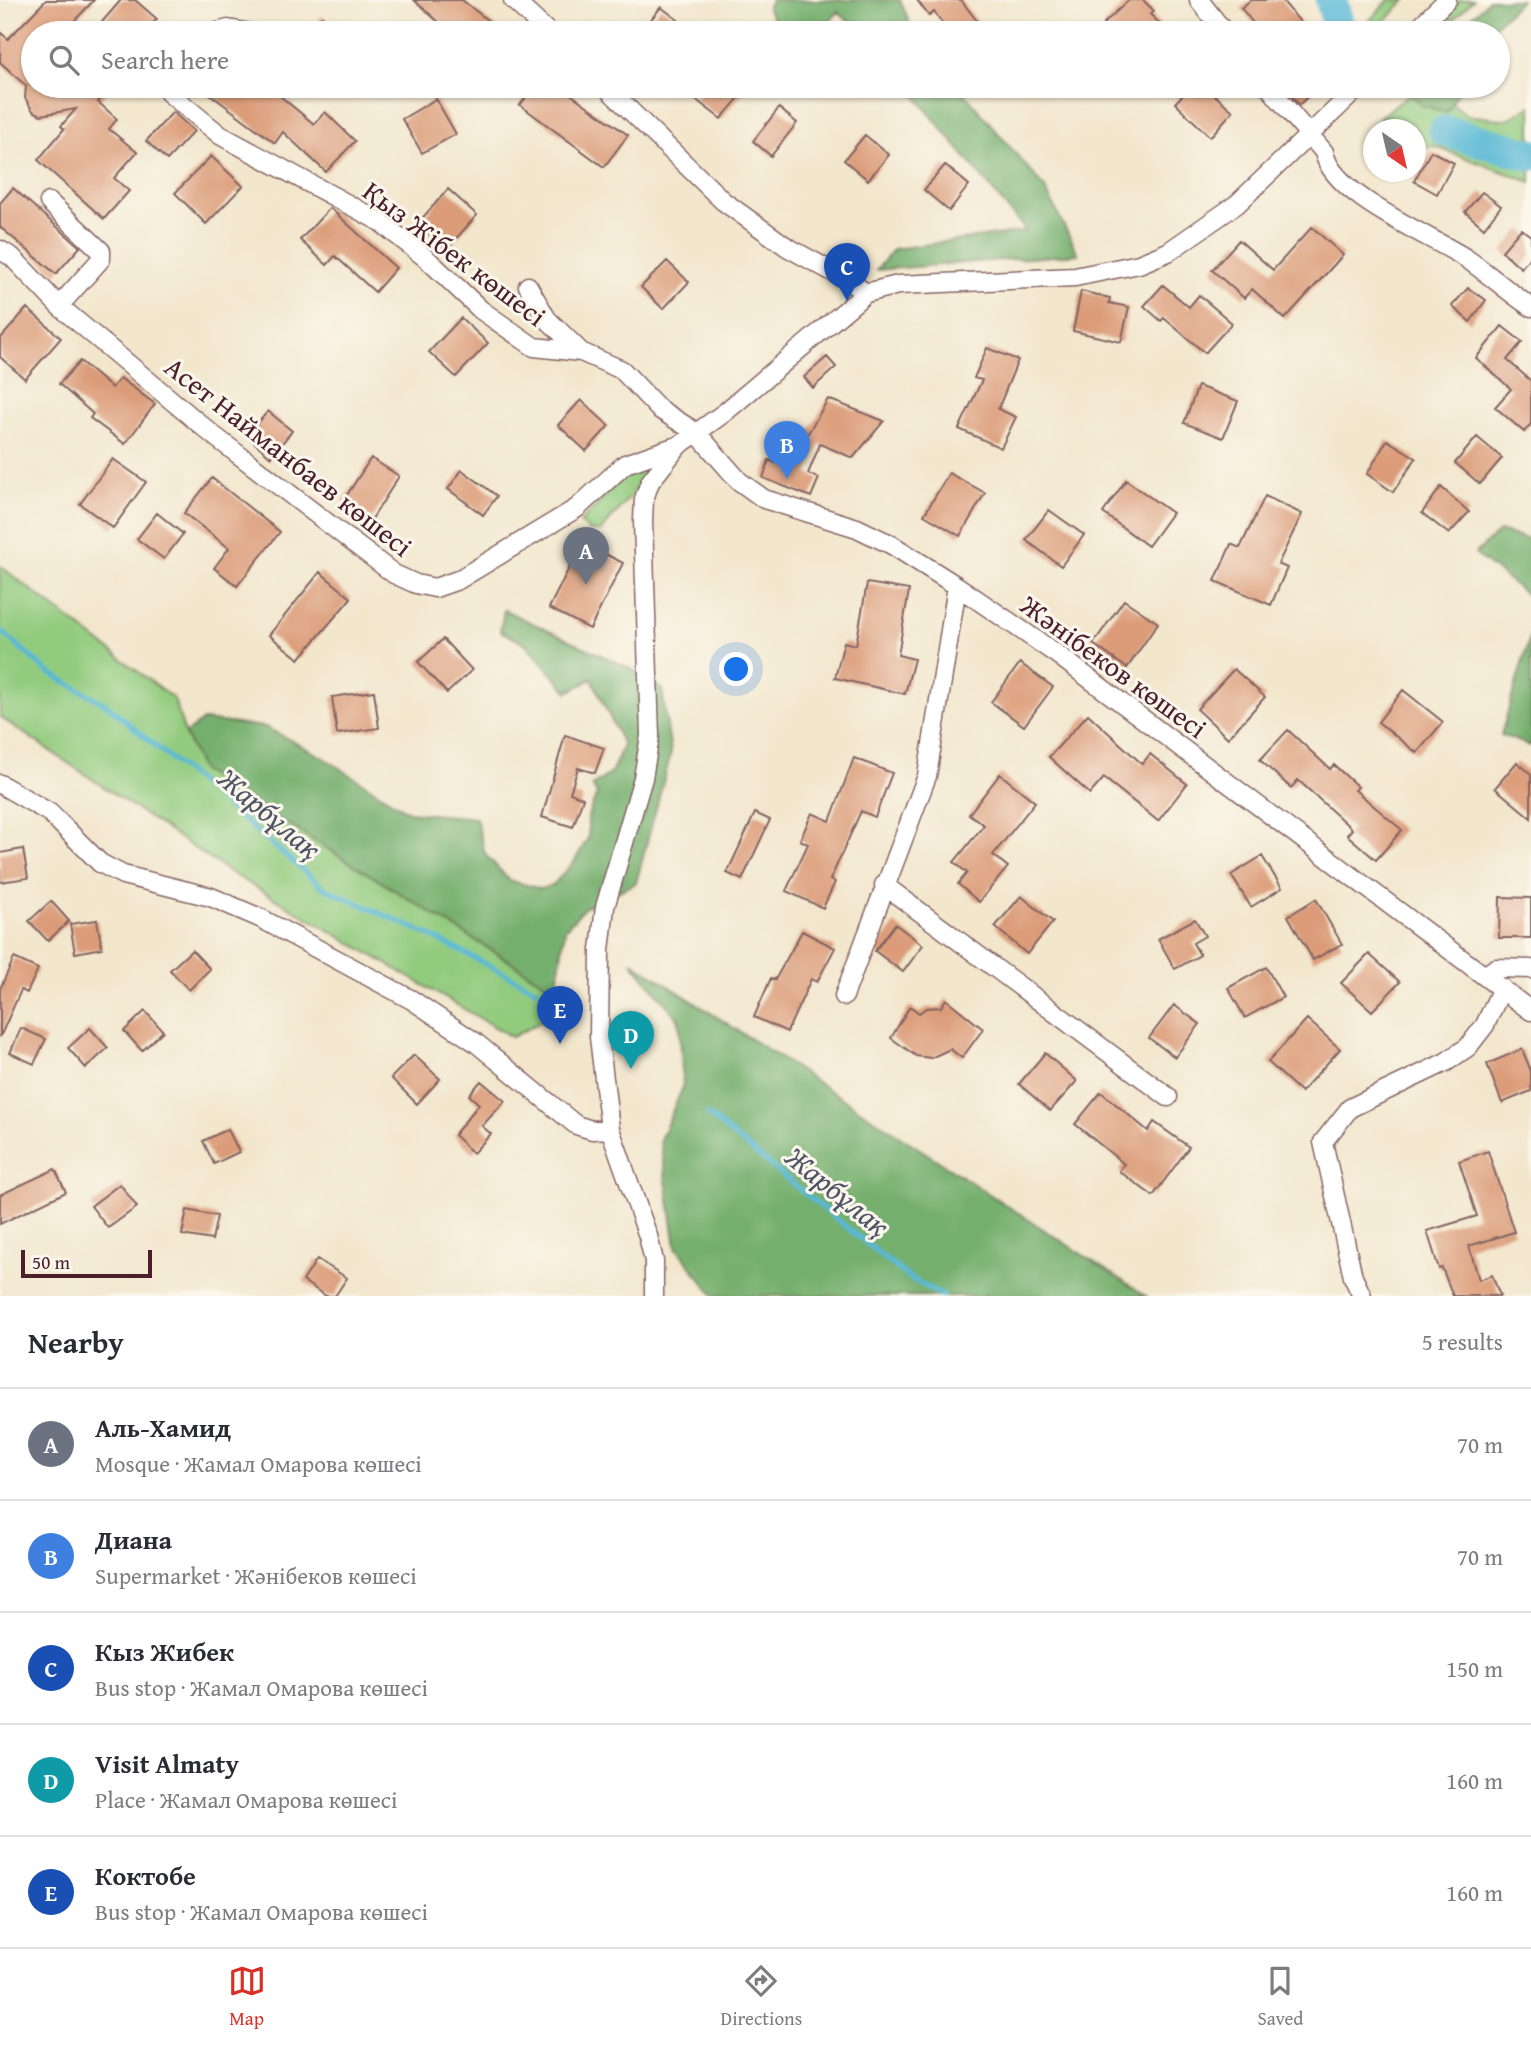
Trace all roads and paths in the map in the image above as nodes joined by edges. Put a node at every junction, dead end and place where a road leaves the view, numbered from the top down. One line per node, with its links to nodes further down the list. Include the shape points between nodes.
1 (513, 0): 4 (street)
2 (1199, 0): 5 (street)
3 (1447, 0): 6 (street)
4 (537, 21)
5 (1216, 21)
6 (1425, 21)
7 (175, 98): 18 (street, Қыз Жібек көшесі, via 220,135 380,221 481,310 534,347)
8 (617, 98): 15 (street, via 723,201 787,247)
9 (1278, 98): 11 (street)
10 (1348, 98): 11 (street)
11 (1309, 135): 15 (street, via 1237,204 1168,252 1139,264 1075,277 898,285); 17 (street, via 1341,177 1377,209 1467,259)
12 (49, 202): 16 (street, via 101,251 101,259)
13 (0, 250): 16 (street, Асет Найманбаев көшесі)
14 (528, 286): 18 (street, Қыз Жібек көшесі, via 547,319)
15 (866, 293): 19 (street)
16 (59, 306): 20 (street, Асет Найманбаев көшесі, via 213,435 394,574 416,584 435,588 458,580 577,508 625,464)
17 (1531, 307)
18 (580, 352): 19 (street, Қыз Жібек көшесі, via 622,370 659,409)
19 (697, 433): 20 (street); 21 (street, Жәнібеков көшесі, via 739,481 764,499 858,528)
20 (678, 446): 30 (street, via 650,482 644,499 650,736 643,778 605,907 600,950 599,1037)
21 (957, 586): 23 (street, via 927,776); 25 (street, Жәнібеков көшесі, via 1058,655)
22 (0, 784): 30 (street, via 50,813 100,863 123,875 211,897 260,918 412,1000 475,1042 576,1125)
23 (884, 885): 27 (street); 29 (street)
24 (1531, 969): 25 (street, via 1496,968)
25 (1485, 975): 26 (street, Жәнібеков көшесі)
26 (1502, 988): 28 (street, Жәнібеков көшесі); 32 (street, via 1485,1025 1468,1047 1350,1108 1323,1142 1353,1277)
27 (844, 996)
28 (1531, 1011)
29 (1168, 1097)
30 (610, 1129): 31 (street, via 648,1236)
31 (654, 1296)
32 (1362, 1296)

